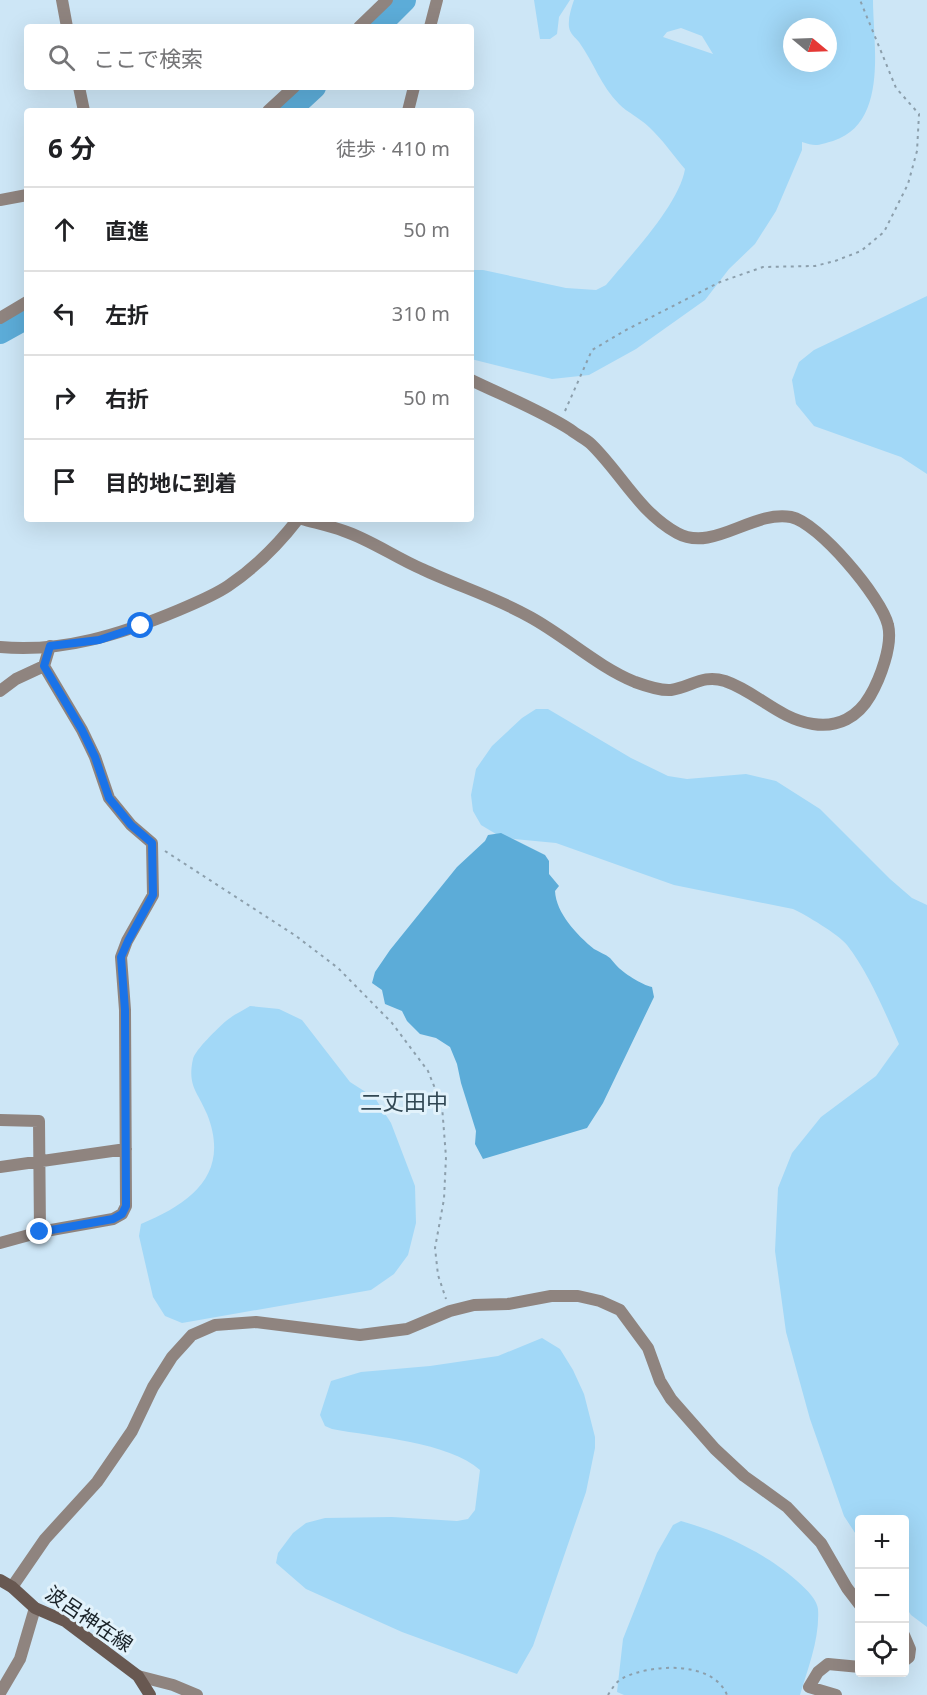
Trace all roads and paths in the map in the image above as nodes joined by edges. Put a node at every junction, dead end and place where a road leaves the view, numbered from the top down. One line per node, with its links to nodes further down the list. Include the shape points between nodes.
1 (62, 0): 5 (street)
2 (387, 0): 6 (street)
3 (437, 0): 7 (street)
4 (860, 0): 19 (path, via 896,88 919,114 917,151 908,184 884,232 861,251 835,261 815,266 763,267 720,282 609,340 592,350)
5 (66, 24)
6 (362, 24)
7 (431, 24)
8 (80, 90): 11 (street)
9 (291, 90): 12 (street)
10 (413, 90): 13 (street)
11 (83, 108)
12 (271, 108)
13 (409, 108)
14 (24, 196): 15 (street)
15 (0, 200)
16 (24, 304): 17 (street)
17 (0, 318)
18 (474, 381): 19 (street)
19 (559, 423): 21 (street, via 590,443 639,502 682,536 698,539 772,517 788,516 808,525 865,583 884,612 889,628 876,687 864,706 841,723 814,724 785,716 745,688 720,680 698,680 672,690 651,687 613,671 561,635 492,597 421,569 345,531)
20 (297, 522): 22 (street, via 260,562 227,587 141,626 99,640)
21 (311, 522)
22 (50, 646): 23 (street); 24 (street)
23 (0, 647)
24 (44, 666): 25 (street); 26 (street, via 82,730 109,798)
25 (0, 691)
26 (152, 843): 28 (street, via 153,895 121,957); 33 (path, via 296,936 338,968 392,1023 428,1071 442,1106 444,1199 435,1248 438,1275)
27 (0, 1120): 29 (street, via 39,1121)
28 (126, 1149): 29 (street); 31 (street, via 126,1206 122,1214)
29 (40, 1162): 30 (street); 31 (street)
30 (0, 1167)
31 (40, 1232): 32 (street)
32 (0, 1243)
33 (450, 1311): 35 (street, via 407,1329 360,1335 256,1322 214,1326 192,1335 172,1357 132,1431 97,1482 45,1539); 36 (street, via 551,1296 578,1296 620,1310 648,1348 671,1399 715,1449 787,1507 821,1543)
34 (0, 1580): 35 (main road, 波呂神在線)
35 (12, 1587): 37 (main road, 波呂神在線)
36 (855, 1598)
37 (35, 1608): 39 (main road, 波呂神在線, via 65,1622); 40 (street, via 20,1659)
38 (855, 1667): 45 (street, via 828,1664 809,1687)
39 (138, 1676): 41 (main road, 波呂神在線); 42 (street)
40 (0, 1693)
41 (150, 1695)
42 (197, 1695)
43 (608, 1695): 44 (path, via 620,1679 643,1670 683,1667 711,1676)
44 (727, 1695)
45 (836, 1695)

